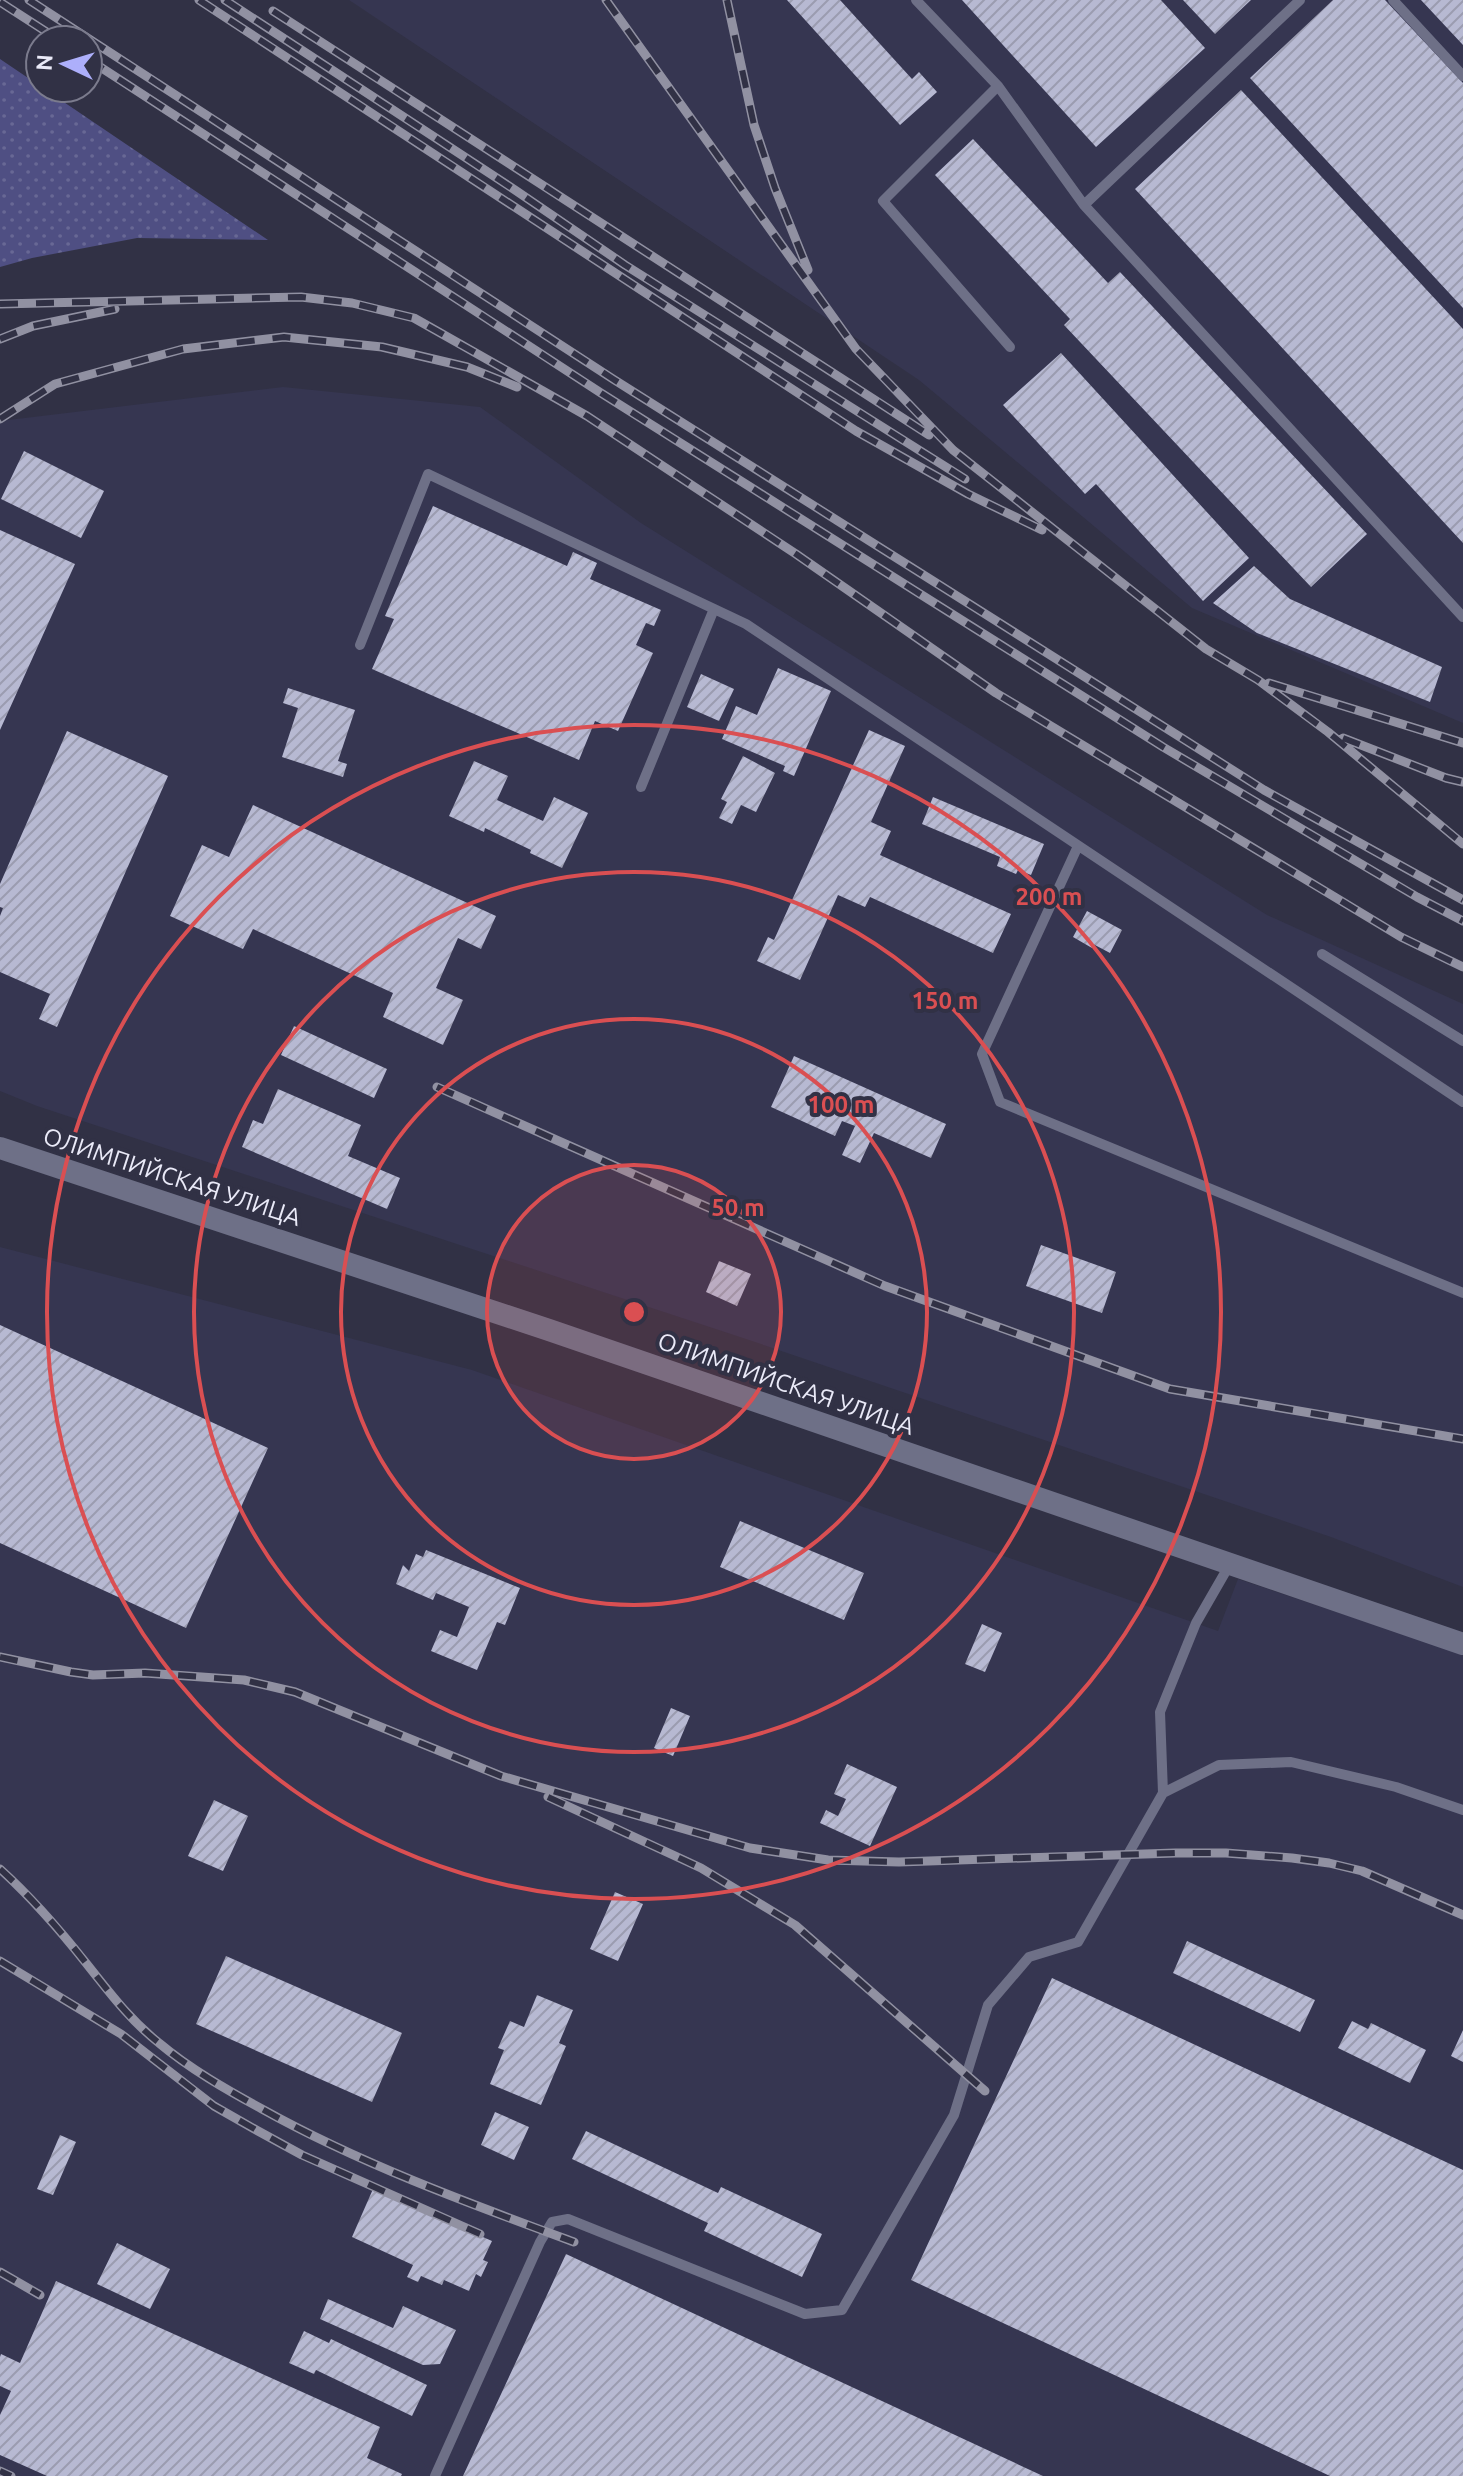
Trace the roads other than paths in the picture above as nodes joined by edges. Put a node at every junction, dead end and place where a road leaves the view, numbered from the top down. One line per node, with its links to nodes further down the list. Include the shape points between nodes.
1 (916, 0): 5 (lane)
2 (1300, 0): 6 (lane)
3 (1393, 0): 4 (lane)
4 (1463, 76)
5 (998, 86): 6 (lane); 7 (lane, via 883,201)
6 (1084, 205): 9 (lane)
7 (1010, 347)
8 (714, 609): 10 (lane, via 428,474); 11 (lane); 12 (lane, via 746,624)
9 (1463, 617)
10 (360, 645)
11 (641, 787)
12 (1078, 846): 15 (lane); 17 (lane, via 982,1054 1000,1102)
13 (1322, 954): 14 (lane)
14 (1463, 1041)
15 (1463, 1102)
16 (0, 1148): 18 (street, ОЛИМПИЙСКАЯ УЛИЦА)
17 (1463, 1293)
18 (1231, 1564): 19 (street, ОЛИМПИЙСКАЯ УЛИЦА); 20 (lane, via 1196,1623 1160,1712)
19 (1463, 1644)
20 (1163, 1793): 21 (lane, via 1219,1765 1291,1762 1396,1787); 22 (lane, via 1078,1942 1029,1957 988,2005 954,2115 842,2310 805,2314 568,2219 552,2222)
21 (1463, 1810)
22 (435, 2476)

